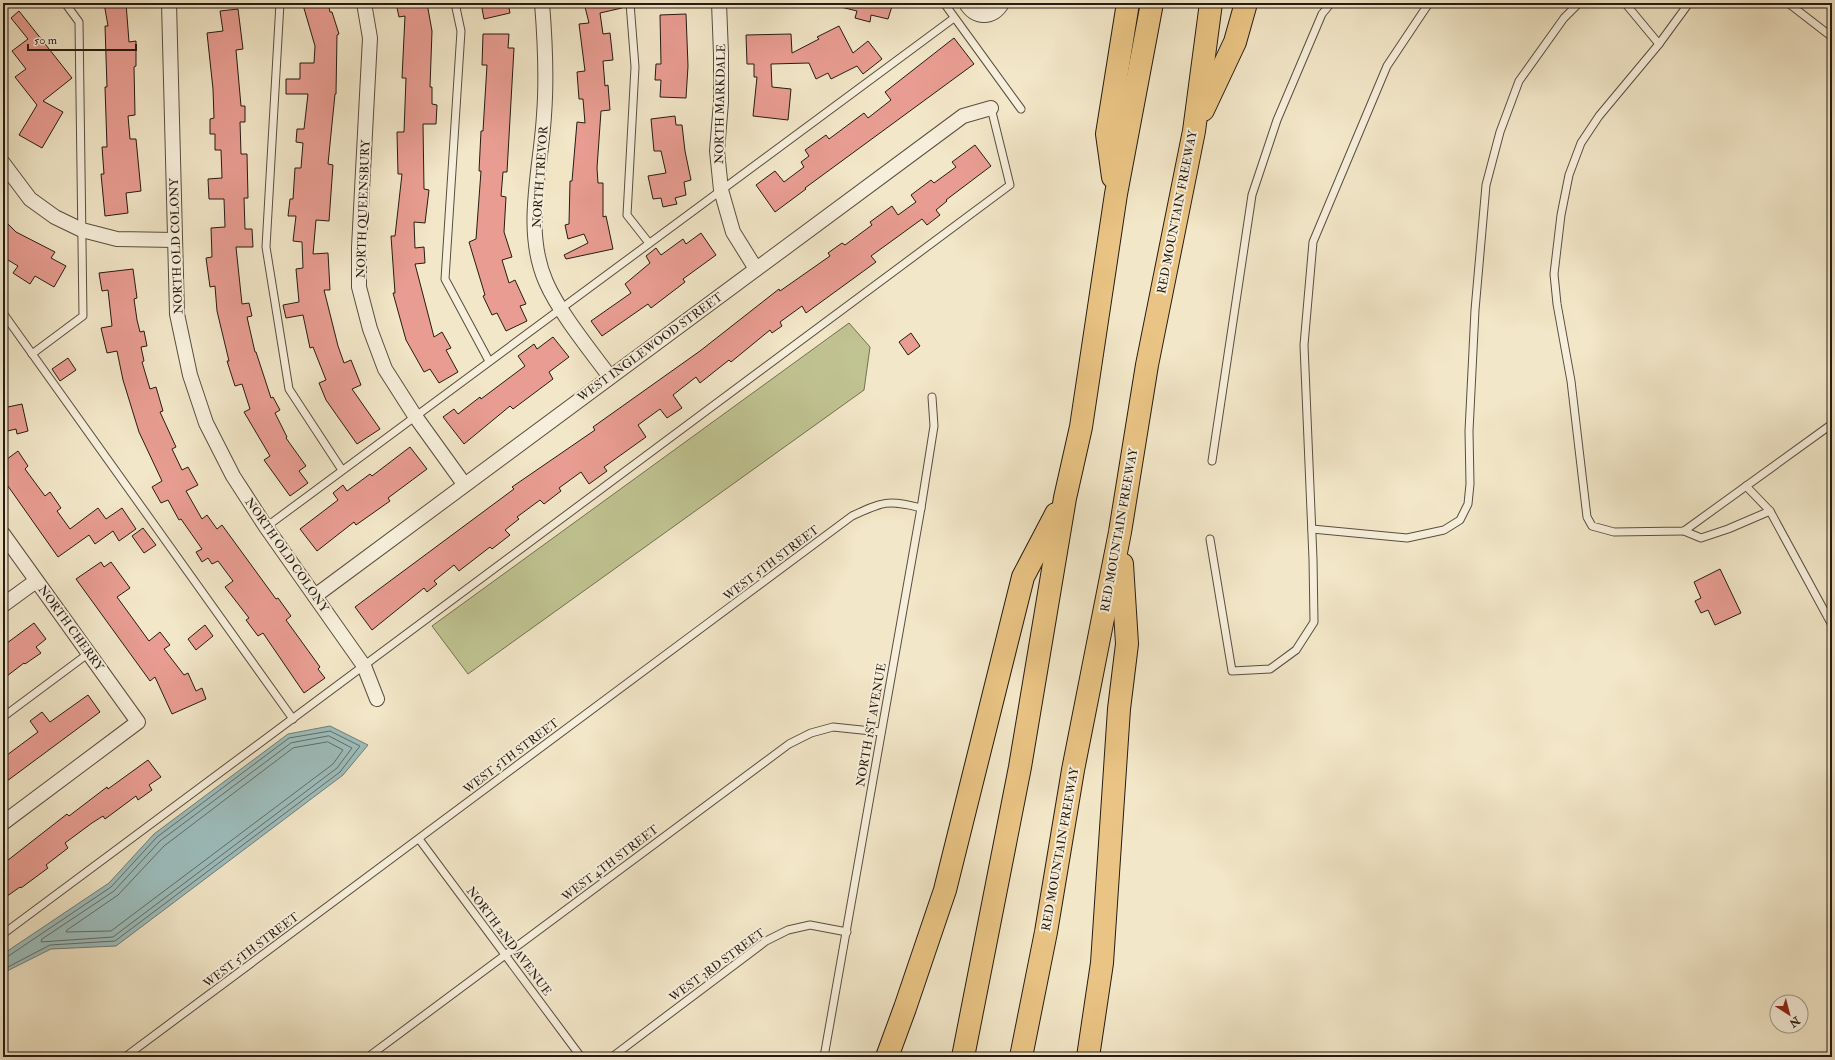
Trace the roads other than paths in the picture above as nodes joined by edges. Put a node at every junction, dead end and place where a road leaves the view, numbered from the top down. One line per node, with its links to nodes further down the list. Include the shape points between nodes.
1 (65, 3): 31 (lane, via 79,22)
2 (169, 3): 32 (street, NORTH OLD COLONY)
3 (280, 3): 44 (lane, via 266,247 289,389)
4 (364, 3): 41 (street, NORTH QUEENSBURY, via 370,38 359,287 385,369)
5 (454, 3): 38 (lane, via 461,31 446,279)
6 (542, 3): 35 (street, NORTH TREVOR, via 546,48 544,115 534,223 538,256 546,282)
7 (630, 3): 33 (lane, via 635,67 627,215)
8 (719, 3): 29 (street, NORTH MARKDALE, via 722,54 717,151)
9 (944, 3): 22 (lane)
10 (966, 3): 11 (street, via 974,13 987,16 998,10)
11 (1002, 3)
12 (1128, 3): 30 (highway, via 1107,134)
13 (1152, 3): 30 (highway)
14 (1211, 3): 27 (highway, RED MOUNTAIN FREEWAY)
15 (1246, 3): 27 (highway, via 1235,42)
16 (1331, 3): 43 (lane, via 1322,14 1277,120 1252,195)
17 (1429, 3): 51 (lane, via 1387,66 1313,242 1304,344)
18 (1579, 3): 51 (lane, via 1564,18 1519,81 1500,132 1486,185 1468,431 1470,484 1468,504 1460,520 1444,530 1407,538)
19 (1624, 3): 24 (lane)
20 (1689, 3): 24 (lane)
21 (1788, 3): 23 (lane)
22 (954, 18): 26 (lane); 29 (lane)
23 (1832, 37)
24 (1659, 44): 52 (lane, via 1599,116 1581,143 1569,175 1554,274 1571,381 1587,517 1592,526 1614,532)
25 (991, 108): 34 (street, WEST INGLEWOOD STREET, via 963,116); 61 (lane, via 1010,185)
26 (1021, 109)
27 (1194, 131): 53 (highway, RED MOUNTAIN FREEWAY, via 1147,365)
28 (3, 163): 31 (street, via 30,199 55,217)
29 (721, 190): 33 (lane); 34 (street, NORTH MARKDALE, via 733,232)
30 (1116, 194): 47 (highway, via 1081,427)
31 (82, 230): 32 (street, via 117,239); 37 (lane, via 83,316)
32 (175, 240): 50 (street, NORTH OLD COLONY, via 177,314 190,375 206,423 233,476)
33 (649, 243): 35 (lane)
34 (756, 270): 39 (street, WEST INGLEWOOD STREET)
35 (561, 308): 38 (lane); 39 (street, NORTH TREVOR)
36 (3, 313): 37 (lane)
37 (32, 354): 64 (lane)
38 (489, 361): 41 (lane)
39 (610, 377): 45 (street, WEST INGLEWOOD STREET)
40 (932, 397): 48 (lane, NORTH 1ST AVENUE, via 934,426)
41 (415, 416): 44 (lane); 45 (street, NORTH QUEENSBURY)
42 (1832, 424): 46 (lane)
43 (1212, 461)
44 (342, 470): 50 (lane)
45 (464, 484): 57 (street, WEST INGLEWOOD STREET)
46 (1746, 486): 49 (lane); 52 (lane)
47 (1065, 498): 76 (highway, via 1023,577 945,890); 77 (highway, via 1020,767)
48 (921, 508): 65 (lane, NORTH 1ST AVENUE); 67 (lane, WEST 5TH STREET, via 900,502 877,504 852,516)
49 (1770, 511): 52 (lane, via 1701,538); 59 (lane)
50 (266, 526): 57 (street, NORTH OLD COLONY)
51 (1312, 530): 55 (lane, via 1314,622 1296,650 1270,669 1232,671)
52 (1684, 531)
53 (1120, 532): 78 (highway, RED MOUNTAIN FREEWAY); 79 (highway, via 1127,644 1102,963)
54 (3, 534): 56 (street, NORTH CHERRY)
55 (1210, 539)
56 (36, 581): 58 (street); 60 (street, NORTH CHERRY)
57 (315, 596): 61 (street, NORTH OLD COLONY)
58 (3, 605)
59 (1832, 625)
60 (89, 653): 63 (lane); 66 (street, NORTH CHERRY, via 138,722)
61 (364, 666): 62 (street, NORTH OLD COLONY); 64 (lane)
62 (377, 699)
63 (3, 717)
64 (293, 719): 69 (lane)
65 (881, 732): 68 (lane, NORTH 1ST AVENUE); 70 (lane, WEST 4TH STREET, via 833,727 811,733 789,744)
66 (3, 823)
67 (419, 839): 70 (lane, NORTH 2ND AVENUE); 71 (lane, WEST 5TH STREET)
68 (847, 932): 74 (lane, WEST 3RD STREET, via 810,924 777,935); 75 (lane, NORTH 1ST AVENUE)
69 (3, 934)
70 (505, 955): 72 (lane, WEST 4TH STREET); 73 (lane, NORTH 2ND AVENUE)
71 (125, 1057)
72 (368, 1057)
73 (581, 1057)
74 (612, 1057)
75 (824, 1057)
76 (887, 1057)
77 (963, 1057)
78 (1021, 1057)
79 (1088, 1057)

